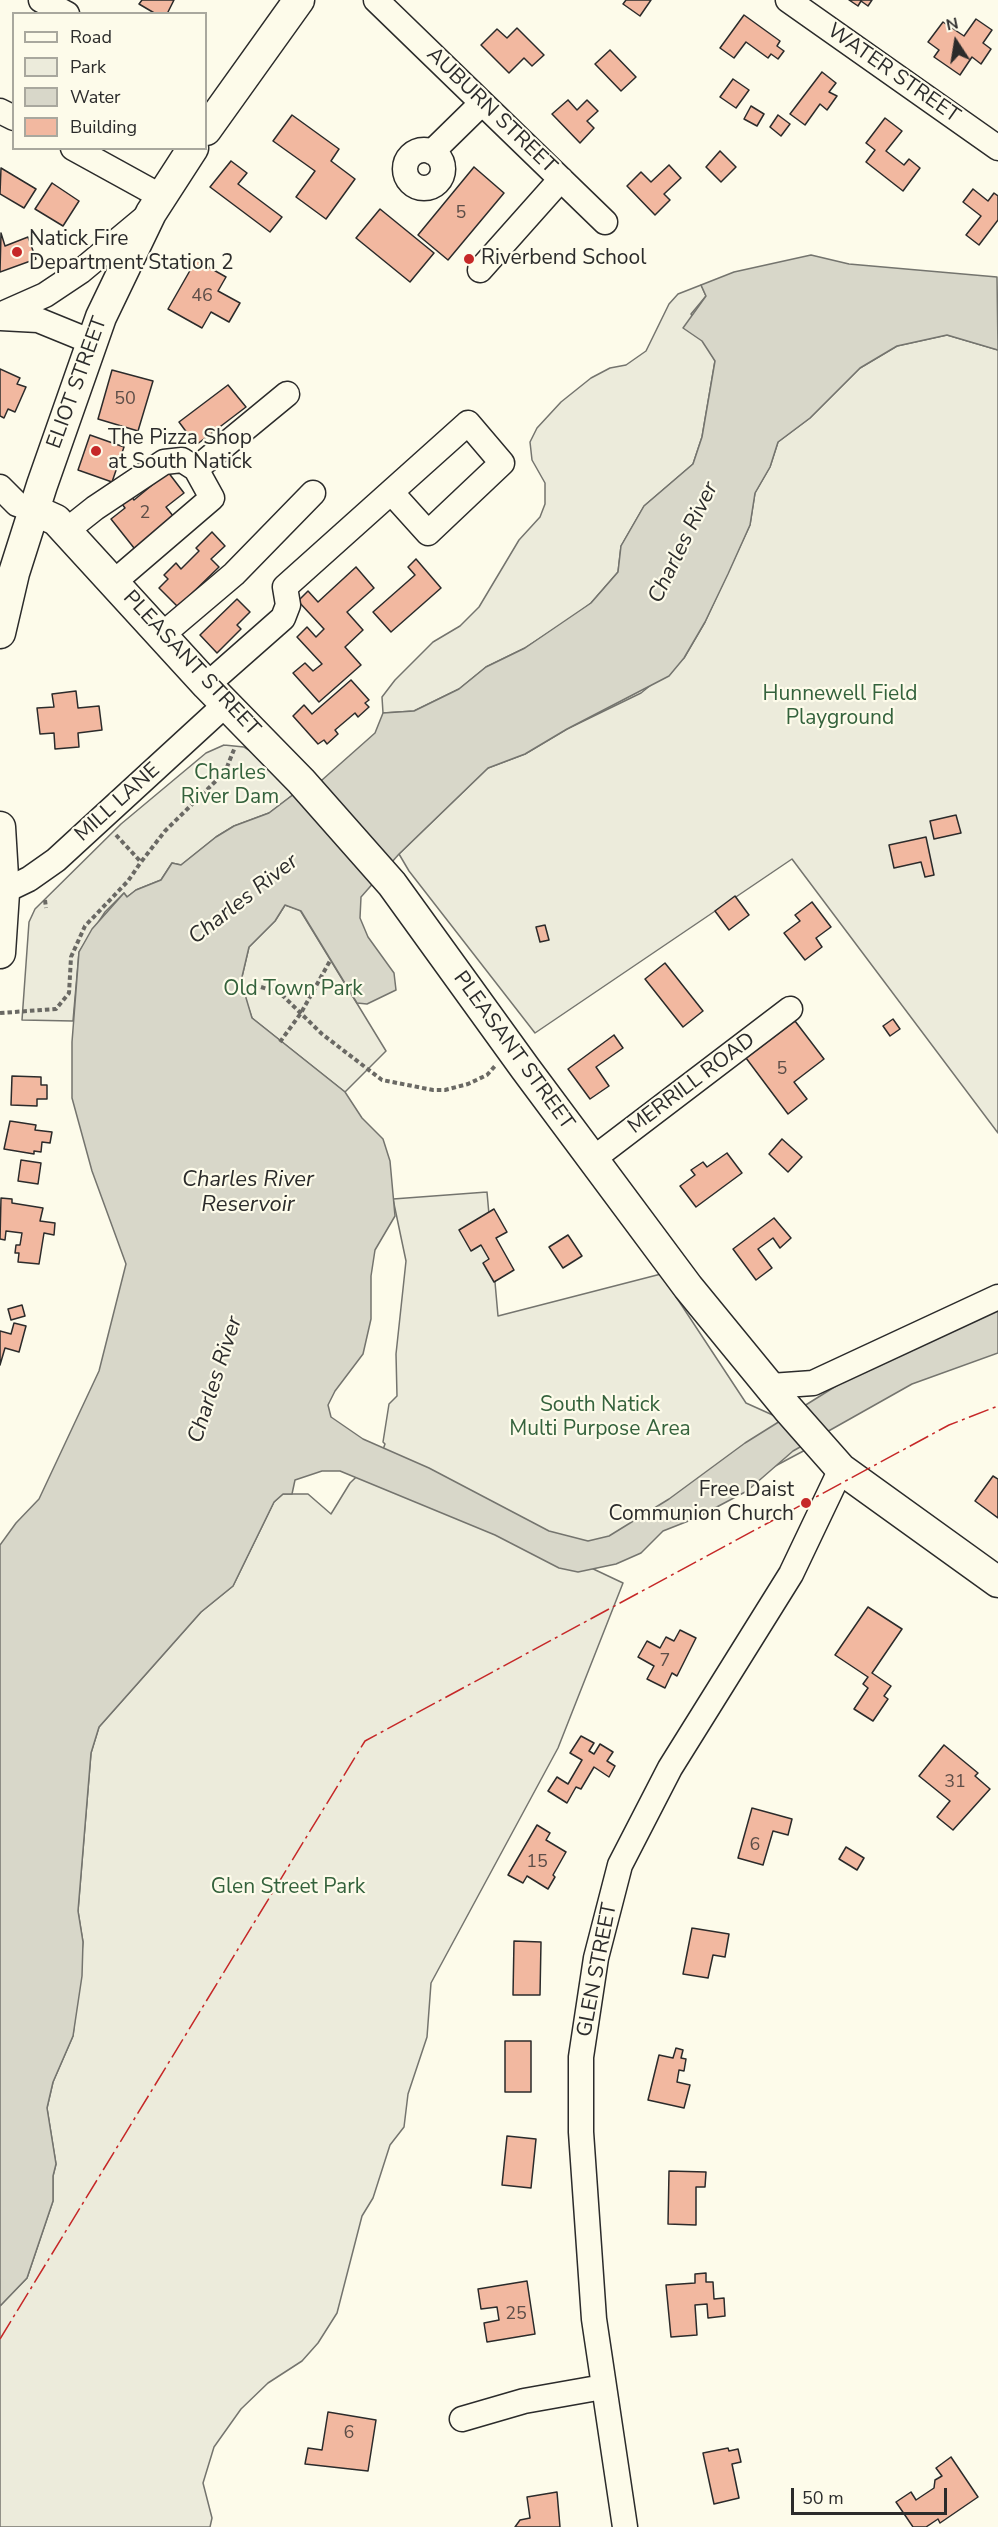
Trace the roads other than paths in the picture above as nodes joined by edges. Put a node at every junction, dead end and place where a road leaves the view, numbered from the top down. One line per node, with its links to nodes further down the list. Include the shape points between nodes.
1 (40, 0): 5 (street)
2 (299, 0): 7 (main road)
3 (376, 0): 6 (street, AUBURN STREET)
4 (788, 0): 8 (street, WATER STREET)
5 (63, 12)
6 (482, 103): 11 (street); 12 (street, AUBURN STREET)
7 (210, 115)
8 (998, 148)
9 (76, 150): 13 (street)
10 (192, 150): 13 (main road, ELIOT STREET)
11 (432, 152)
12 (561, 179): 14 (street, AUBURN STREET); 15 (street)
13 (157, 205): 16 (street, via 81,271 45,296); 17 (main road, ELIOT STREET)
14 (605, 222)
15 (480, 270)
16 (0, 316): 17 (street, via 38,320)
17 (92, 342): 23 (main road, ELIOT STREET)
18 (287, 394): 19 (street)
19 (196, 469): 24 (street, via 182,460 164,462); 26 (street, via 212,498)
20 (0, 488): 23 (street, via 17,504)
21 (391, 492): 21 (street, MILL LANE, via 468,423 502,463 428,533); 29 (street, MILL LANE, via 285,587 288,605 283,618)
22 (313, 493): 28 (street, via 234,574)
23 (34, 510): 24 (main road, PLEASANT STREET, via 52,518); 25 (main road, ELIOT STREET)
24 (66, 531): 26 (main road, PLEASANT STREET)
25 (7, 573): 27 (main road, ELIOT STREET)
26 (114, 582): 28 (main road, PLEASANT STREET)
27 (0, 633)
28 (162, 635): 29 (main road, PLEASANT STREET)
29 (217, 694): 31 (street, MILL LANE, via 56,860); 34 (main road, PLEASANT STREET, via 392,884)
30 (0, 827): 31 (main road)
31 (2, 893): 32 (main road)
32 (0, 953)
33 (790, 1009): 34 (street, MERRILL ROAD)
34 (593, 1159): 36 (main road, PLEASANT STREET, via 688,1287)
35 (998, 1297): 36 (street)
36 (779, 1398): 37 (main road, PLEASANT STREET)
37 (831, 1458): 38 (main road, PLEASANT STREET); 39 (street, GLEN STREET, via 791,1574 670,1768 620,1864 601,1937 581,2057 580,2132)
38 (998, 1582)
39 (603, 2387): 40 (street, via 524,2401); 41 (street, GLEN STREET)
40 (462, 2419)
41 (625, 2527)

